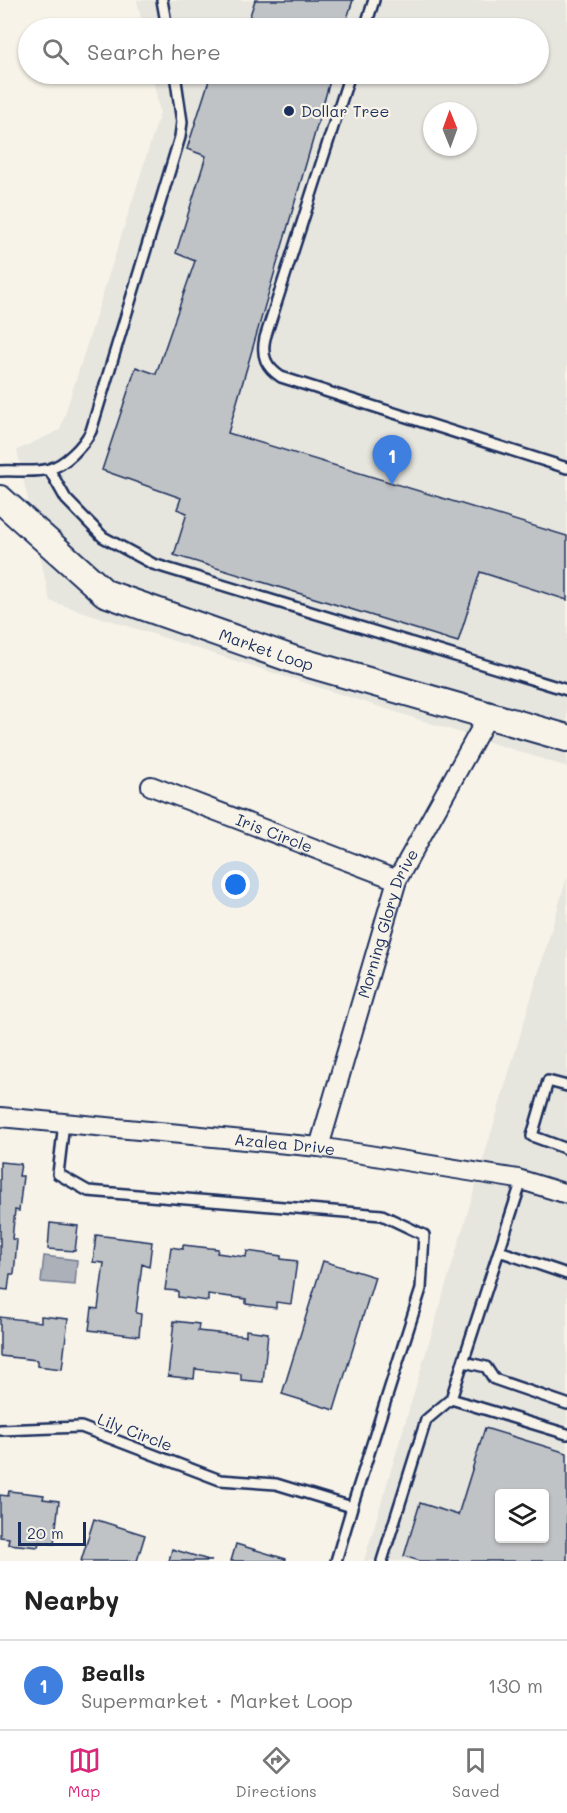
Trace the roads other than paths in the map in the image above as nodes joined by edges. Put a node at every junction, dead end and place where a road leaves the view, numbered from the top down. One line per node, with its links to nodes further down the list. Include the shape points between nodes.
1 (162, 0): 3 (lane)
2 (374, 0): 4 (lane)
3 (165, 18)
4 (368, 18)
5 (176, 84): 8 (lane, via 180,137 91,431 76,453)
6 (347, 84): 7 (lane, via 264,338 268,365 281,377)
7 (567, 468)
8 (49, 469): 9 (lane); 11 (lane, via 66,499 103,537 153,564)
9 (0, 471)
10 (0, 499): 12 (street, Market Loop, via 105,593 295,660)
11 (567, 690)
12 (489, 714): 13 (street, Market Loop); 15 (street, Morning Glory Drive)
13 (567, 738)
14 (151, 786): 15 (street, Iris Circle)
15 (397, 880): 19 (street, Morning Glory Drive)
16 (567, 1086): 20 (lane, via 548,1081 532,1136)
17 (0, 1117): 18 (street, Azalea Drive)
18 (64, 1123): 19 (street, Azalea Drive); 30 (lane, via 58,1174 88,1191 382,1215 424,1235 421,1289)
19 (319, 1147): 21 (street, Azalea Drive)
20 (567, 1149)
21 (522, 1180): 22 (street, Azalea Drive); 23 (lane)
22 (567, 1194)
23 (499, 1251): 24 (lane); 25 (lane)
24 (567, 1274)
25 (464, 1362): 26 (lane); 27 (lane, via 486,1367 494,1380)
26 (451, 1400): 29 (lane); 32 (lane, via 426,1420)
27 (567, 1404)
28 (0, 1430): 30 (lane, Lily Circle, via 81,1427 220,1480 276,1484)
29 (567, 1434)
30 (352, 1507): 31 (lane)
31 (336, 1561)
32 (382, 1561)

